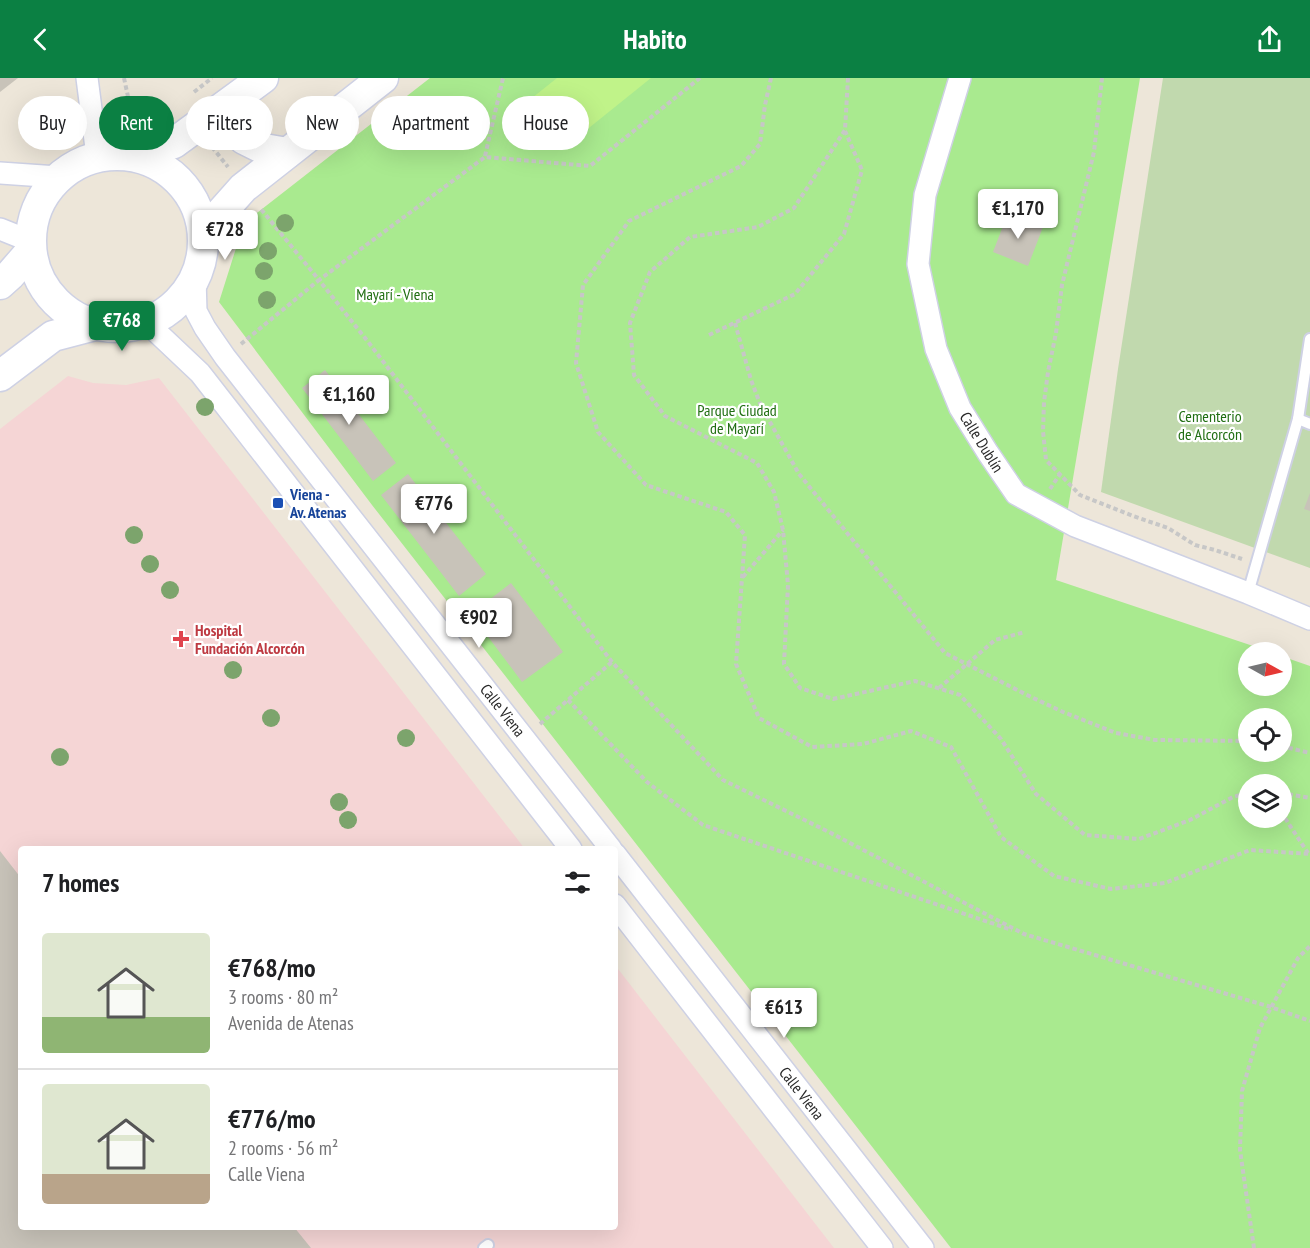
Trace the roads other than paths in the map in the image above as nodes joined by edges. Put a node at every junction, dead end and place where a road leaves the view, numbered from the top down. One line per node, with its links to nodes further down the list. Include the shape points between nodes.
1 (87, 78): 9 (street)
2 (263, 78): 5 (street)
3 (383, 78): 8 (street)
4 (960, 78): 24 (street, Calle Dublín, via 925,195 918,264 936,349 960,408 1016,495 1075,526)
5 (240, 96)
6 (186, 134): 10 (street, via 174,143)
7 (270, 150): 8 (street)
8 (287, 153): 14 (street, via 243,188)
9 (98, 156): 10 (street); 12 (street)
10 (135, 156): 14 (street, via 160,166 181,183 196,206)
11 (0, 173): 12 (street)
12 (58, 177): 15 (street, via 43,195 34,217)
13 (0, 229): 15 (street)
14 (203, 233): 16 (street)
15 (30, 246): 17 (street); 19 (street, via 38,276 52,298 72,315)
16 (195, 278): 18 (street, via 181,300); 27 (street, Calle Viena, via 196,311 225,357)
17 (0, 284)
18 (147, 322): 19 (street, via 121,328); 26 (street, Calle Viena, via 200,373)
19 (95, 325): 21 (street, via 53,336)
20 (1310, 339): 22 (lane)
21 (0, 376)
22 (1298, 419): 23 (lane); 24 (lane)
23 (1310, 424)
24 (1248, 593): 25 (street, Calle Dublín)
25 (1310, 619)
26 (569, 846)
27 (609, 846)
28 (618, 858): 31 (street, Calle Viena)
29 (618, 909): 30 (street, Calle Viena)
30 (882, 1248)
31 (923, 1248)

